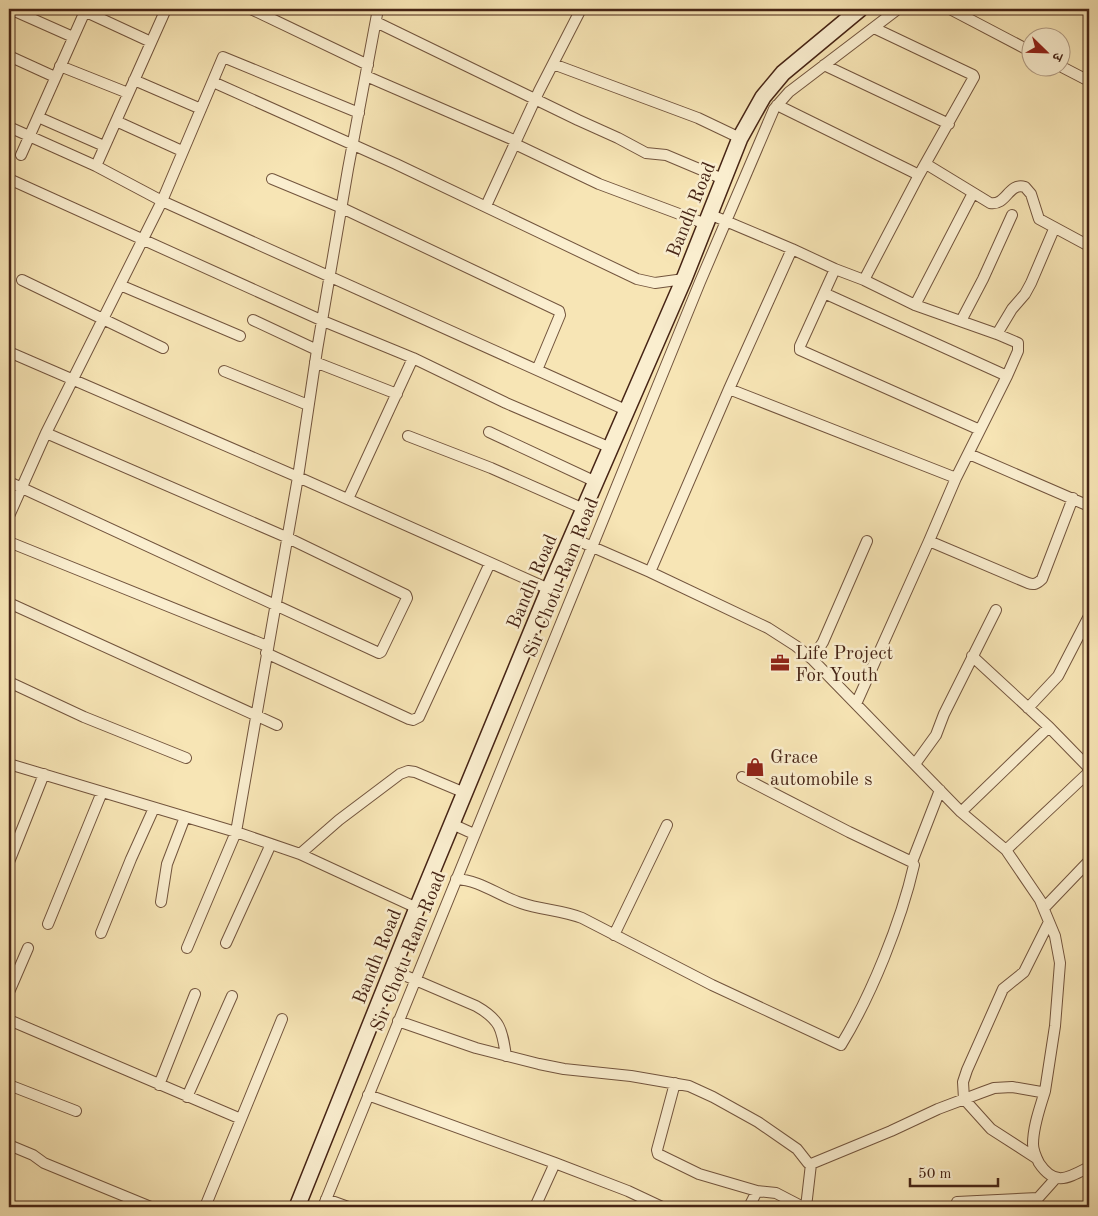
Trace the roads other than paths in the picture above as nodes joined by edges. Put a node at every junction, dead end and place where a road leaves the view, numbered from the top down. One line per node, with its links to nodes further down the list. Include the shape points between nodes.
1 (10, 9): 12 (street)
2 (166, 9): 13 (street)
3 (250, 9): 17 (street)
4 (378, 9): 10 (street)
5 (581, 9): 16 (street)
6 (860, 9): 36 (street, Bandh Road, via 783,73 763,97)
7 (898, 9): 11 (street, Sir Chotu Ram Road)
8 (950, 9): 14 (street)
9 (85, 10): 12 (street); 13 (street)
10 (376, 22): 17 (street); 27 (street)
11 (874, 28): 18 (street, Sir Chotu Ram Road); 33 (street, via 974,76)
12 (73, 37): 19 (street)
13 (151, 42): 23 (street)
14 (1020, 46)
15 (9, 56): 22 (street)
16 (553, 64): 27 (street); 36 (street, via 698,118)
17 (368, 65): 21 (street)
18 (824, 65): 28 (street, Sir Chotu Ram Road); 33 (street)
19 (60, 66): 22 (street); 26 (street)
20 (1070, 71): 24 (street)
21 (366, 76): 30 (street); 37 (street)
22 (55, 77): 31 (street)
23 (134, 80): 26 (street); 29 (street)
24 (1089, 81)
25 (213, 82): 29 (street); 30 (street, via 223,57); 38 (street)
26 (128, 93): 32 (street)
27 (535, 99): 37 (street); 47 (street, via 646,153 666,155)
28 (777, 105): 44 (street); 54 (street, Sir Chotu Ram Road)
29 (200, 109): 40 (street)
30 (360, 113): 38 (street)
31 (38, 117): 35 (street); 39 (street)
32 (116, 121): 39 (street); 40 (street)
33 (949, 124): 42 (street)
34 (9, 127): 35 (street)
35 (30, 136): 41 (street); 43 (street)
36 (740, 138): 47 (street, Bandh Road)
37 (515, 142): 50 (street); 53 (street, via 599,184)
38 (352, 145): 50 (street); 51 (street)
39 (104, 146): 43 (street)
40 (182, 152): 49 (street)
41 (22, 154)
42 (926, 164): 44 (street); 48 (street)
43 (96, 166): 49 (street)
44 (919, 175): 63 (street)
45 (9, 179): 56 (street)
46 (272, 179): 51 (street)
47 (723, 179): 53 (street, Bandh Road)
48 (973, 193): 55 (street, via 993,204 1003,200 1011,189 1025,188 1039,219); 66 (street)
49 (162, 201): 56 (street); 60 (street)
50 (486, 206): 61 (street, via 637,279 655,283)
51 (342, 208): 60 (street); 78 (street, via 559,311)
52 (1012, 215): 70 (street)
53 (707, 219): 54 (street); 61 (street, Bandh Road)
54 (726, 221): 58 (street); 107 (street, Sir Chotu Ram Road)
55 (1054, 229): 57 (street); 71 (street, via 1031,283)
56 (142, 238): 64 (street); 69 (street)
57 (1089, 246)
58 (792, 249): 59 (street); 82 (street)
59 (835, 269): 63 (street); 65 (street)
60 (330, 276): 69 (street); 78 (street)
61 (684, 279): 85 (street, Bandh Road)
62 (22, 280): 67 (street)
63 (864, 280): 66 (street)
64 (120, 285): 67 (street); 72 (street)
65 (824, 293): 80 (street); 86 (street, via 800,346 802,352)
66 (915, 305): 70 (street)
67 (104, 320): 73 (street); 81 (street)
68 (253, 320): 74 (street)
69 (322, 321): 74 (street); 76 (street)
70 (961, 321): 71 (street)
71 (997, 334): 80 (street, via 1018,343 1018,351)
72 (240, 336)
73 (163, 348)
74 (317, 350): 77 (street)
75 (9, 352): 81 (street)
76 (413, 358): 83 (street); 90 (street)
77 (315, 362): 83 (street); 84 (street)
78 (537, 370): 85 (street)
79 (224, 371): 84 (street)
80 (1007, 376): 86 (street)
81 (72, 380): 88 (street); 92 (street)
82 (729, 389): 93 (street); 109 (street)
83 (397, 394): 98 (street)
84 (308, 404): 92 (street)
85 (628, 410): 90 (street, Bandh Road)
86 (980, 430): 91 (street)
87 (489, 432): 95 (street)
88 (46, 433): 96 (street); 102 (street)
89 (408, 436): 100 (street)
90 (611, 448): 95 (street, Bandh Road)
91 (969, 454): 93 (street); 97 (street)
92 (298, 477): 98 (street); 102 (street)
93 (956, 478): 105 (street)
94 (9, 482): 96 (street)
95 (596, 482): 100 (street, Bandh Road)
96 (21, 488): 101 (street); 112 (street)
97 (1072, 498): 99 (street); 105 (street, via 1038,583 1028,583)
98 (348, 499): 108 (street)
99 (1089, 506)
100 (584, 509): 103 (street, Bandh Road)
101 (9, 516)
102 (286, 537): 112 (street); 112 (street, via 407,596 380,653)
103 (572, 538): 107 (street); 110 (street, Bandh Road)
104 (867, 541): 117 (street, via 823,642)
105 (930, 541): 119 (street)
106 (9, 542): 115 (street)
107 (592, 547): 109 (street); 139 (street, Sir Chotu Ram Road)
108 (490, 564): 110 (street); 115 (street, via 416,719 409,719)
109 (650, 572): 117 (street, via 768,628)
110 (549, 589): 132 (street, Bandh Road)
111 (9, 603): 121 (street)
112 (275, 606): 115 (street)
113 (996, 610): 116 (street)
114 (1089, 616): 120 (street, via 1058,676)
115 (266, 650): 121 (street)
116 (972, 656): 120 (street); 126 (street, via 936,735)
117 (812, 659): 119 (street)
118 (9, 682): 124 (street, via 84,717)
119 (856, 704): 126 (street)
120 (1028, 708): 123 (street)
121 (255, 715): 122 (street); 138 (street)
122 (277, 725)
123 (1049, 727): 127 (street); 134 (street)
124 (186, 758)
125 (9, 764): 128 (street)
126 (915, 764): 130 (street)
127 (1089, 770): 141 (street)
128 (44, 774): 131 (street); 144 (street)
129 (742, 777): 145 (street)
130 (940, 790): 134 (street); 145 (street)
131 (102, 792): 133 (street); 151 (street)
132 (465, 793): 136 (street, Bandh Road); 142 (street, via 408,771 339,820)
133 (154, 808): 135 (street); 152 (street)
134 (961, 812): 141 (street)
135 (185, 817): 138 (street); 147 (street, via 167,864)
136 (452, 824): 139 (street); 148 (street, Bandh Road)
137 (667, 825): 153 (street)
138 (236, 832): 140 (street); 156 (street)
139 (474, 834): 146 (street, Sir Chotu Ram Road)
140 (271, 844): 142 (street); 154 (street)
141 (1006, 850): 149 (street)
142 (300, 854): 148 (street)
143 (1089, 860): 149 (street)
144 (9, 862)
145 (912, 862): 153 (street, via 914,865 890,941 841,1046 712,986)
146 (456, 879): 153 (street, via 472,881 521,903 575,915); 158 (street, Sir Chotu Ram Road)
147 (161, 902)
148 (417, 908): 157 (street, Bandh Road)
149 (1044, 908): 150 (street)
150 (1049, 922): 169 (street, via 1060,963); 172 (street, via 1024,972 1006,987 999,998 966,1072)
151 (48, 924)
152 (101, 933)
153 (614, 935)
154 (226, 943)
155 (28, 948): 159 (street)
156 (187, 948)
157 (392, 970): 158 (street); 186 (street, Bandh Road)
158 (415, 979): 164 (street, Sir Chotu Ram Road); 165 (street, via 489,1013 501,1030)
159 (9, 992)
160 (195, 994): 168 (street)
161 (232, 996): 171 (street)
162 (282, 1019): 174 (street)
163 (9, 1020): 168 (street)
164 (398, 1021): 165 (street); 170 (street, Sir Chotu Ram Road)
165 (506, 1056): 166 (street, via 551,1067)
166 (675, 1083): 178 (street, via 698,1090 758,1122 797,1149); 181 (street, via 656,1150 658,1154 699,1174)
167 (9, 1085): 173 (street)
168 (158, 1085): 171 (street)
169 (1045, 1090): 172 (street, via 1003,1087); 176 (street, via 1033,1134)
170 (368, 1095): 177 (street); 183 (street, Sir Chotu Ram Road)
171 (187, 1097): 174 (street)
172 (964, 1098): 176 (street, via 991,1129); 178 (street)
173 (76, 1111)
174 (241, 1119): 185 (street)
175 (9, 1145): 184 (street)
176 (1036, 1158): 180 (street, via 1047,1173)
177 (555, 1163): 188 (street); 189 (street)
178 (811, 1164): 191 (street)
179 (1089, 1167): 180 (street, via 1072,1176)
180 (1056, 1178): 182 (street)
181 (758, 1191): 190 (street); 191 (street, via 776,1193)
182 (1038, 1198): 192 (street, via 958,1202); 193 (street)
183 (325, 1203): 187 (street)
184 (151, 1207)
185 (205, 1207)
186 (296, 1207)
187 (348, 1207)
188 (535, 1207)
189 (662, 1207)
190 (749, 1207)
191 (805, 1207)
192 (959, 1207)
193 (1030, 1207)

